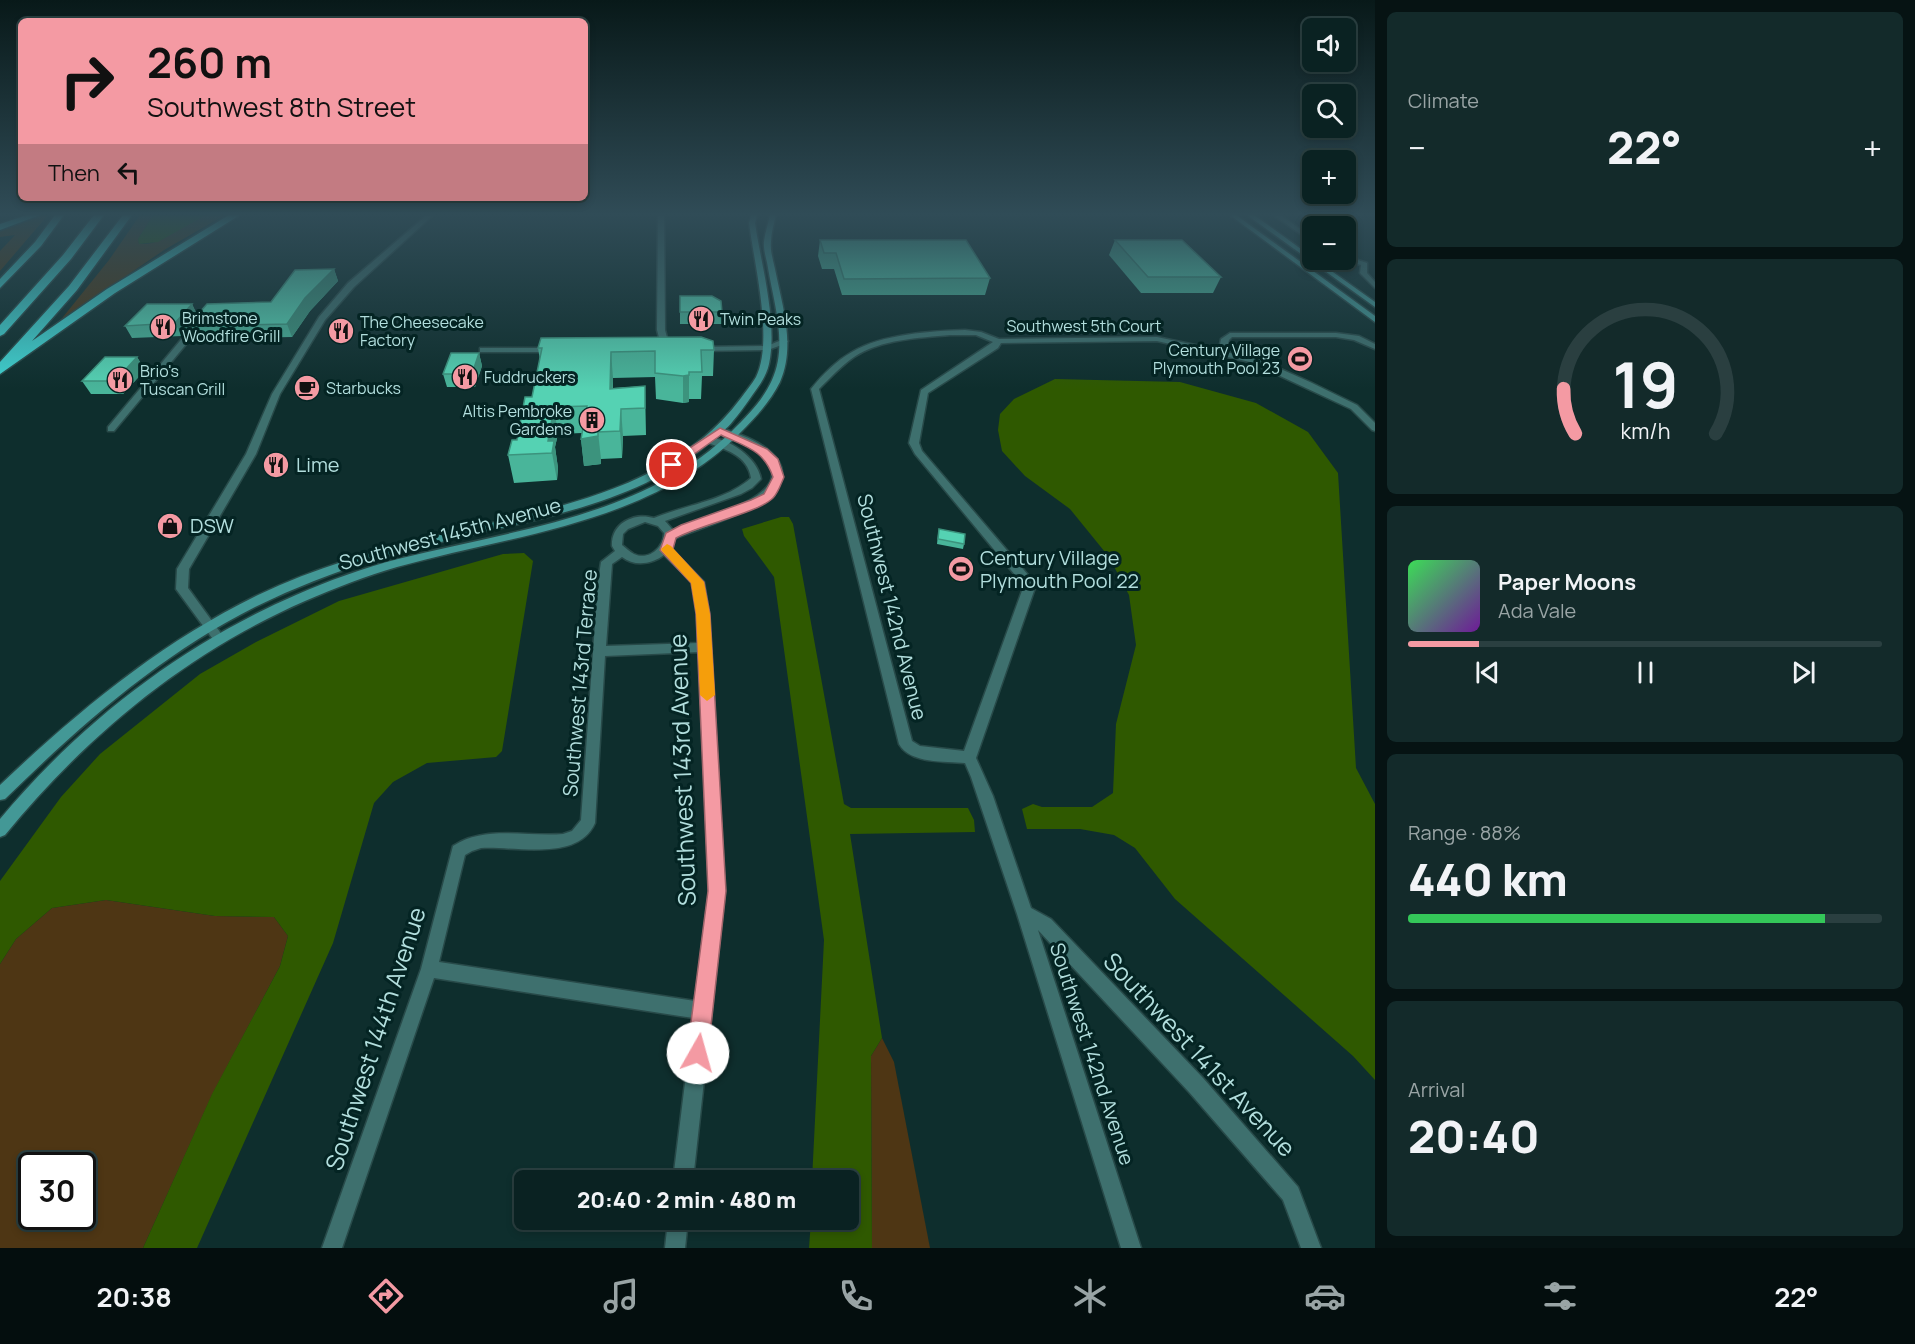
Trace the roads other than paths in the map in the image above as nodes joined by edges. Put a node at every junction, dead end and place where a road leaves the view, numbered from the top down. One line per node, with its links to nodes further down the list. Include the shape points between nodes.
1 (11, 273): 13 (highway)
2 (39, 273): 17 (highway)
3 (52, 273): 19 (highway)
4 (84, 273): 31 (highway)
5 (140, 273): 31 (highway)
6 (367, 273): 44 (street, via 334,304 311,335 276,394 251,454 181,576 182,589)
7 (662, 273): 25 (street)
8 (758, 273): 23 (street, Southwest 145th Avenue)
9 (772, 273): 20 (street, Southwest 145th Avenue)
10 (1312, 273): 18 (street)
11 (1331, 273): 15 (street)
12 (1363, 273): 14 (street)
13 (0, 285)
14 (1375, 286)
15 (1375, 305)
16 (212, 309): 36 (street)
17 (0, 317)
18 (1375, 320)
19 (0, 332)
20 (784, 340): 23 (street); 38 (street, Southwest 145th Avenue, via 785,355 779,375 765,401)
21 (998, 341): 30 (street, Southwest 5th Court, via 1156,339); 48 (street, via 924,392 914,443 1029,588); 48 (street, Southwest 142nd Avenue, via 977,333 962,333 919,337 865,349 852,355 815,389 906,744 917,752)
22 (1375, 347): 30 (street, via 1336,335 1230,335)
23 (768, 348): 27 (street); 37 (street, Southwest 145th Avenue, via 761,377)
24 (654, 349): 25 (street)
25 (666, 349): 26 (street)
26 (677, 349)
27 (688, 349)
28 (483, 350): 29 (street)
29 (560, 350)
30 (1222, 353): 33 (street, Southwest 5th Court, via 1271,367)
31 (12, 358): 32 (highway)
32 (0, 370)
33 (1354, 407): 34 (street, Southwest 5th Court); 35 (street)
34 (1375, 416)
35 (1375, 428)
36 (111, 429)
37 (720, 431): 38 (street); 39 (street, Southwest 145th Avenue)
38 (735, 436): 40 (street, Southwest 145th Avenue); 42 (street, via 773,459 779,477 776,486 755,503 685,527)
39 (708, 440): 40 (street); 44 (street, Southwest 145th Avenue, via 657,474 620,490 321,573)
40 (723, 446): 41 (street, via 750,460 755,467 756,479 751,486); 45 (street, Southwest 145th Avenue, via 669,483 630,501 326,587)
41 (657, 521): 42 (street, via 664,525); 43 (street, via 637,520 625,525 616,540)
42 (668, 543): 43 (street, via 649,559); 46 (street, Southwest 143rd Avenue, via 698,582)
43 (621, 552): 47 (street, Southwest 143rd Terrace, via 607,562)
44 (208, 627): 45 (street); 49 (street, Southwest 145th Avenue, via 149,665 85,714)
45 (219, 639): 50 (street, Southwest 145th Avenue, via 115,714 28,796)
46 (705, 647): 47 (street); 54 (street, Southwest 143rd Avenue, via 717,891)
47 (599, 651): 51 (street, Southwest 143rd Terrace, via 588,823 575,836 557,841 482,842)
48 (969, 758): 52 (street, Southwest 142nd Avenue, via 978,773)
49 (0, 794)
50 (0, 830)
51 (464, 846): 53 (street, Southwest 144th Avenue, via 455,859)
52 (1025, 914): 59 (street, Southwest 142nd Avenue); 60 (street, Southwest 141st Avenue, via 1045,926 1196,1085 1292,1194)
53 (429, 969): 54 (street); 57 (street, Southwest 144th Avenue)
54 (703, 1011): 55 (street, Southwest 143rd Avenue)
55 (684, 1170)
56 (677, 1230): 58 (street)
57 (332, 1248)
58 (675, 1248)
59 (1131, 1248)
60 (1311, 1248)

